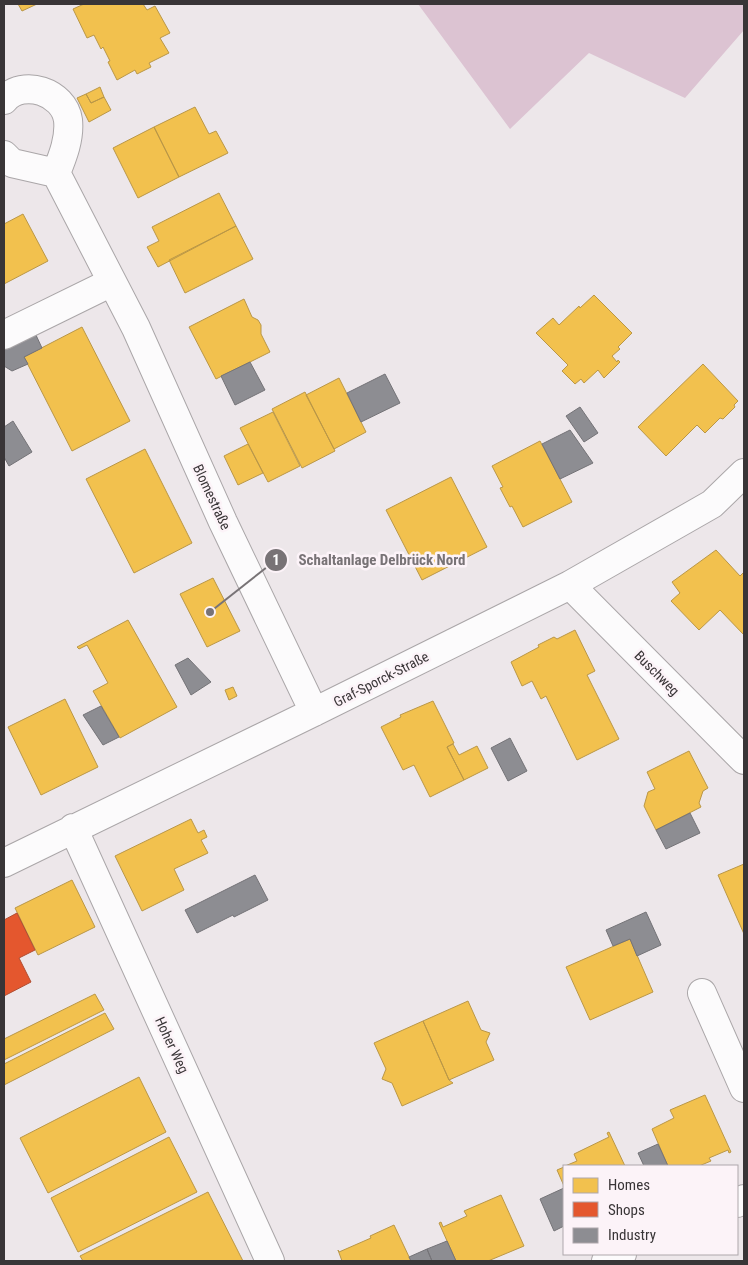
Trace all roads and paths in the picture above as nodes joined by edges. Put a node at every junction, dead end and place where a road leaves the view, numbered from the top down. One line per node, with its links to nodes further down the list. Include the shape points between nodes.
1 (4, 100): 3 (street, via 23,89 32,89 47,93 60,105 68,118 68,137)
2 (4, 155): 3 (street, via 12,163)
3 (56, 173): 4 (street, Blomestraße)
4 (112, 282): 5 (street); 8 (street, Blomestraße)
5 (4, 335)
6 (744, 473): 7 (street, Graf-Sporck-Straße, via 712,504)
7 (570, 585): 8 (street, Graf-Sporck-Straße); 9 (street, Buschweg)
8 (314, 712): 10 (street, Graf-Sporck-Straße)
9 (744, 760)
10 (73, 828): 11 (street, Graf-Sporck-Straße); 15 (street, Hoher Weg)
11 (4, 863)
12 (702, 993): 13 (street)
13 (744, 1088)
14 (620, 1255): 16 (street)
15 (270, 1261)
16 (606, 1261)

